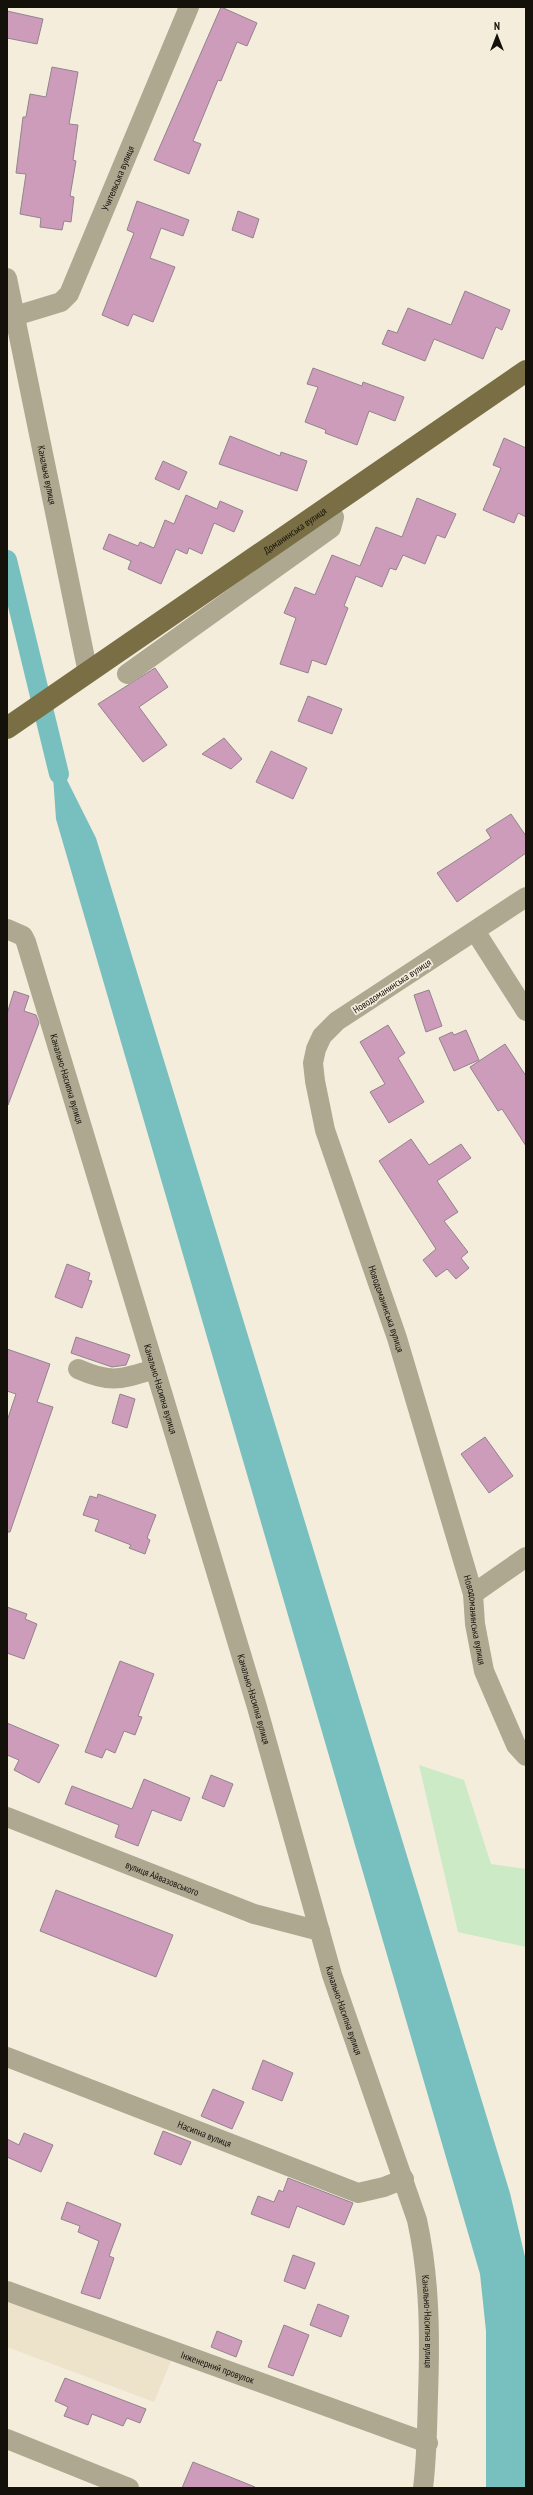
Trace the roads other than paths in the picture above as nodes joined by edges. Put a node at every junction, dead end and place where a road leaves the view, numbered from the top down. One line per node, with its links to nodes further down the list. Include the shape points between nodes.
1 (189, 7): 3 (street, Учительська вулиця, via 69,294 61,302)
2 (7, 278): 3 (street, Канальна вулиця)
3 (16, 316): 6 (street, Канальна вулиця)
4 (526, 371): 5 (main road, Доманинська вулиця)
5 (329, 508): 6 (main road, Доманинська вулиця); 7 (street, via 334,517 330,528)
6 (88, 673): 8 (main road, Доманинська вулиця)
7 (127, 674)
8 (11, 725)
9 (526, 898): 11 (street, Новодоманинська вулиця)
10 (7, 929): 14 (street, Канально-Насипна вулиця, via 23,936)
11 (475, 931): 12 (street); 16 (street, Новодоманинська вулиця, via 337,1021 322,1036 313,1063 314,1081 325,1130 397,1338)
12 (526, 1011)
13 (78, 1369): 14 (street, via 99,1378 115,1380)
14 (155, 1369): 19 (street, Канально-Насипна вулиця, via 257,1707)
15 (526, 1557): 16 (street)
16 (473, 1594): 17 (street, Новодоманинська вулиця, via 474,1624 484,1671 516,1745)
17 (526, 1756)
18 (7, 1817): 19 (street, вулиця Айвазовського, via 254,1914)
19 (320, 1931): 21 (street, Канально-Насипна вулиця, via 332,1975)
20 (7, 2057): 21 (street, Насипна вулиця, via 358,2193 384,2188)
21 (404, 2179): 24 (street, Канально-Насипна вулиця, via 426,2260 430,2347)
22 (7, 2291): 24 (street, Інженерний провулок)
23 (7, 2439): 25 (street)
24 (428, 2443): 26 (street, Канально-Насипна вулиця)
25 (128, 2488)
26 (423, 2488)

